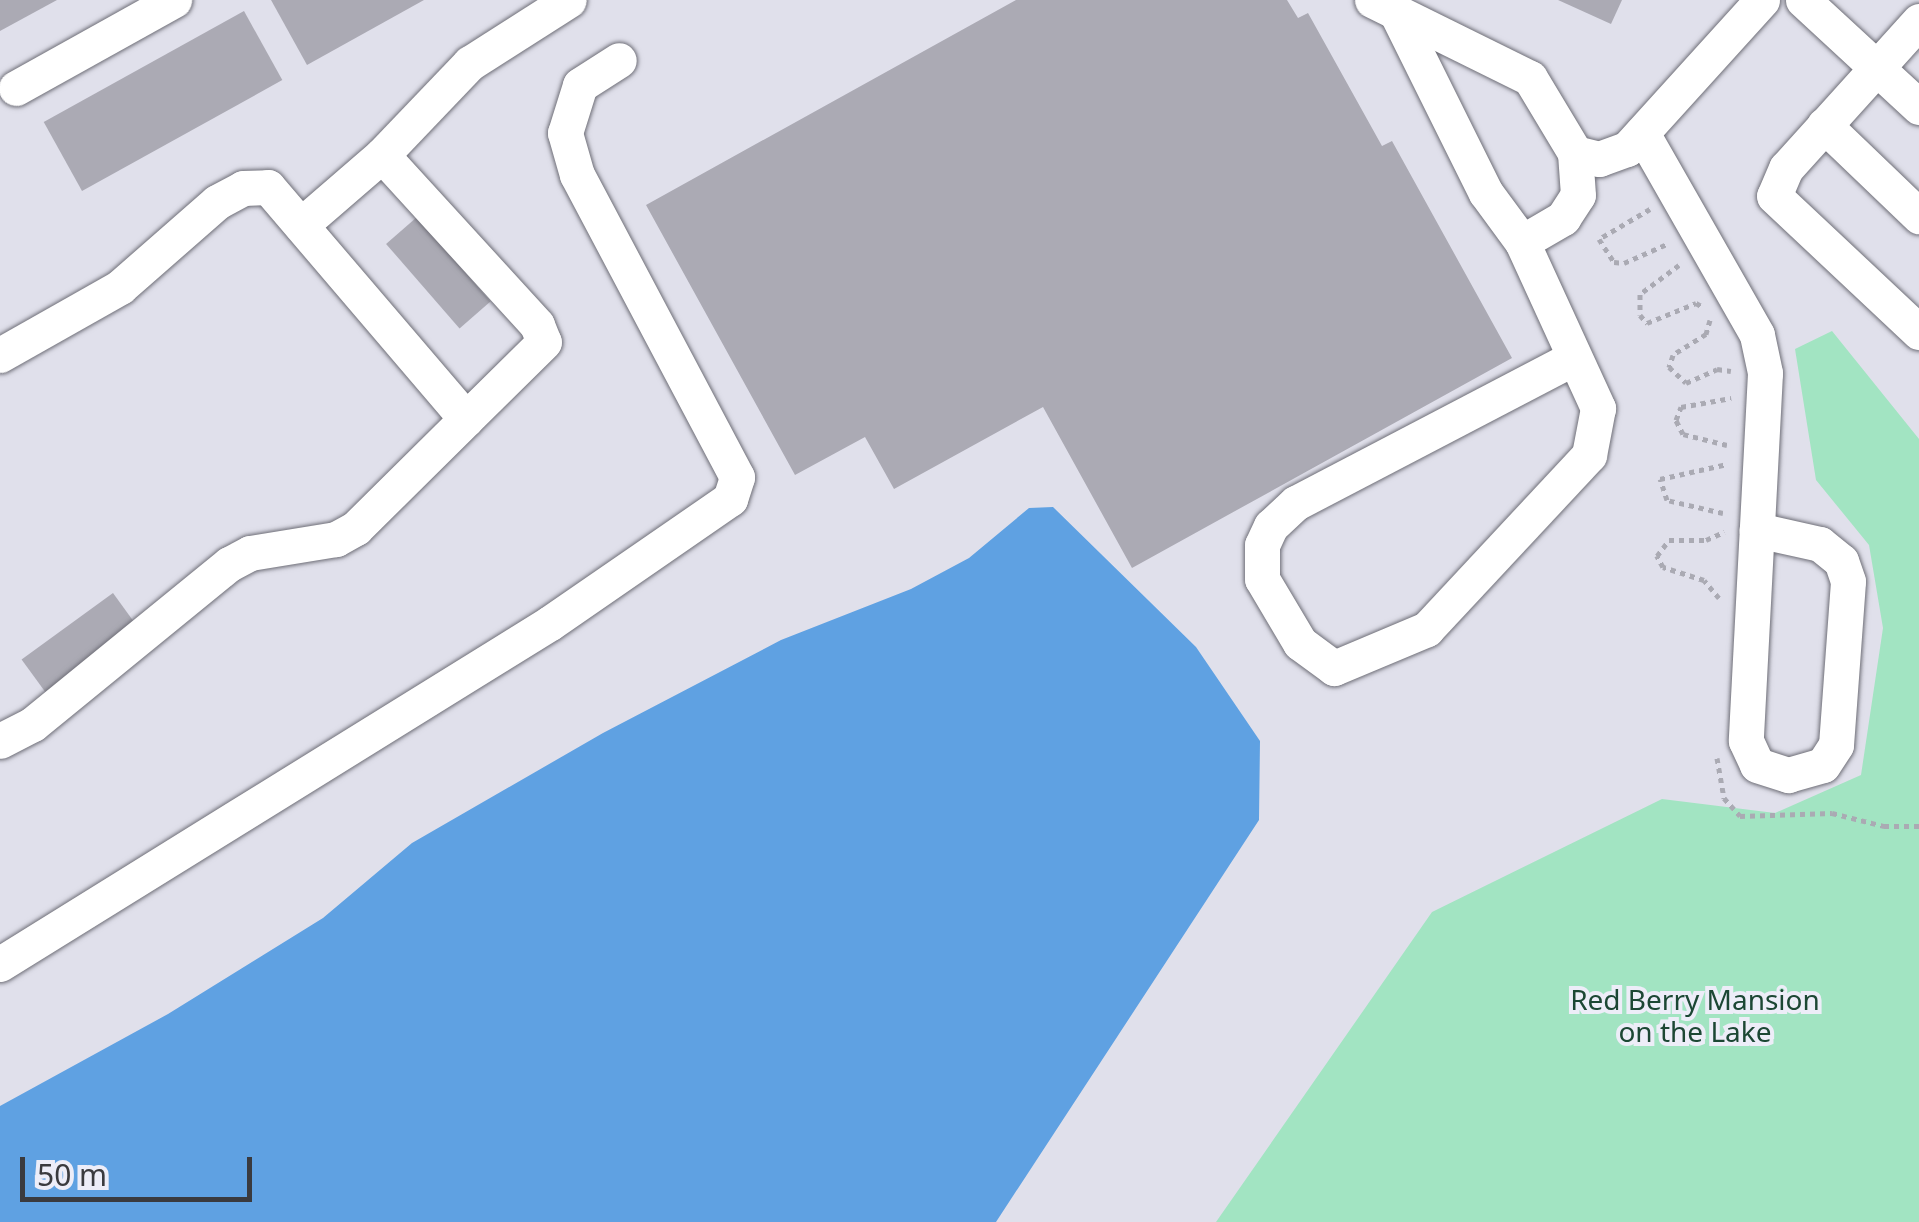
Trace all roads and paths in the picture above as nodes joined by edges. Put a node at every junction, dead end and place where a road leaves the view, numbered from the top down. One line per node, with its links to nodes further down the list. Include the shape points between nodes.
1 (174, 0): 6 (lane)
2 (569, 0): 15 (lane, via 470,63)
3 (1762, 0): 13 (lane)
4 (1803, 0): 9 (lane)
5 (1384, 6): 14 (lane, via 1530,78); 19 (lane, via 1486,193)
6 (128, 11): 10 (lane)
7 (1919, 21): 9 (lane)
8 (619, 60): 29 (lane, via 580,85 565,133 577,175 737,476 730,500 550,622)
9 (1875, 67): 11 (lane); 12 (lane)
10 (16, 88)
11 (1919, 107)
12 (1824, 125): 17 (lane); 20 (lane, via 1786,168 1774,196)
13 (1642, 133): 14 (lane, via 1627,148 1600,158); 16 (lane)
14 (1575, 153): 19 (lane, via 1578,195 1562,218)
15 (382, 155): 18 (lane); 25 (lane, via 536,325 544,342)
16 (1664, 171): 23 (path, via 1645,187 1650,209 1599,238 1614,262 1624,264 1656,245 1677,252 1672,275 1640,294 1640,315 1647,323 1696,303 1707,309 1706,334 1673,356 1669,367 1686,383 1718,369); 26 (lane, via 1758,335 1765,373)
17 (1919, 216)
18 (301, 225): 21 (lane, via 268,186 243,188 120,288); 25 (lane)
19 (1522, 242): 22 (lane)
20 (1919, 332)
21 (0, 354)
22 (1573, 358): 22 (lane, via 1598,408 1589,455 1428,630 1334,668 1300,643 1262,579 1262,545 1270,526 1296,503)
23 (1736, 380)
24 (1736, 392): 27 (path, via 1722,402 1680,407 1676,420 1683,434 1726,442 1728,465 1660,479 1666,500 1723,510 1728,526 1717,539 1670,540 1658,556 1672,572 1704,580)
25 (466, 419): 28 (lane, via 356,528 336,539 250,554 230,564 33,724)
26 (1757, 530): 26 (lane, via 1746,741 1757,764 1788,775 1824,765 1836,745 1848,581 1841,561 1820,544)
27 (1721, 606)
28 (0, 741)
29 (0, 964)

